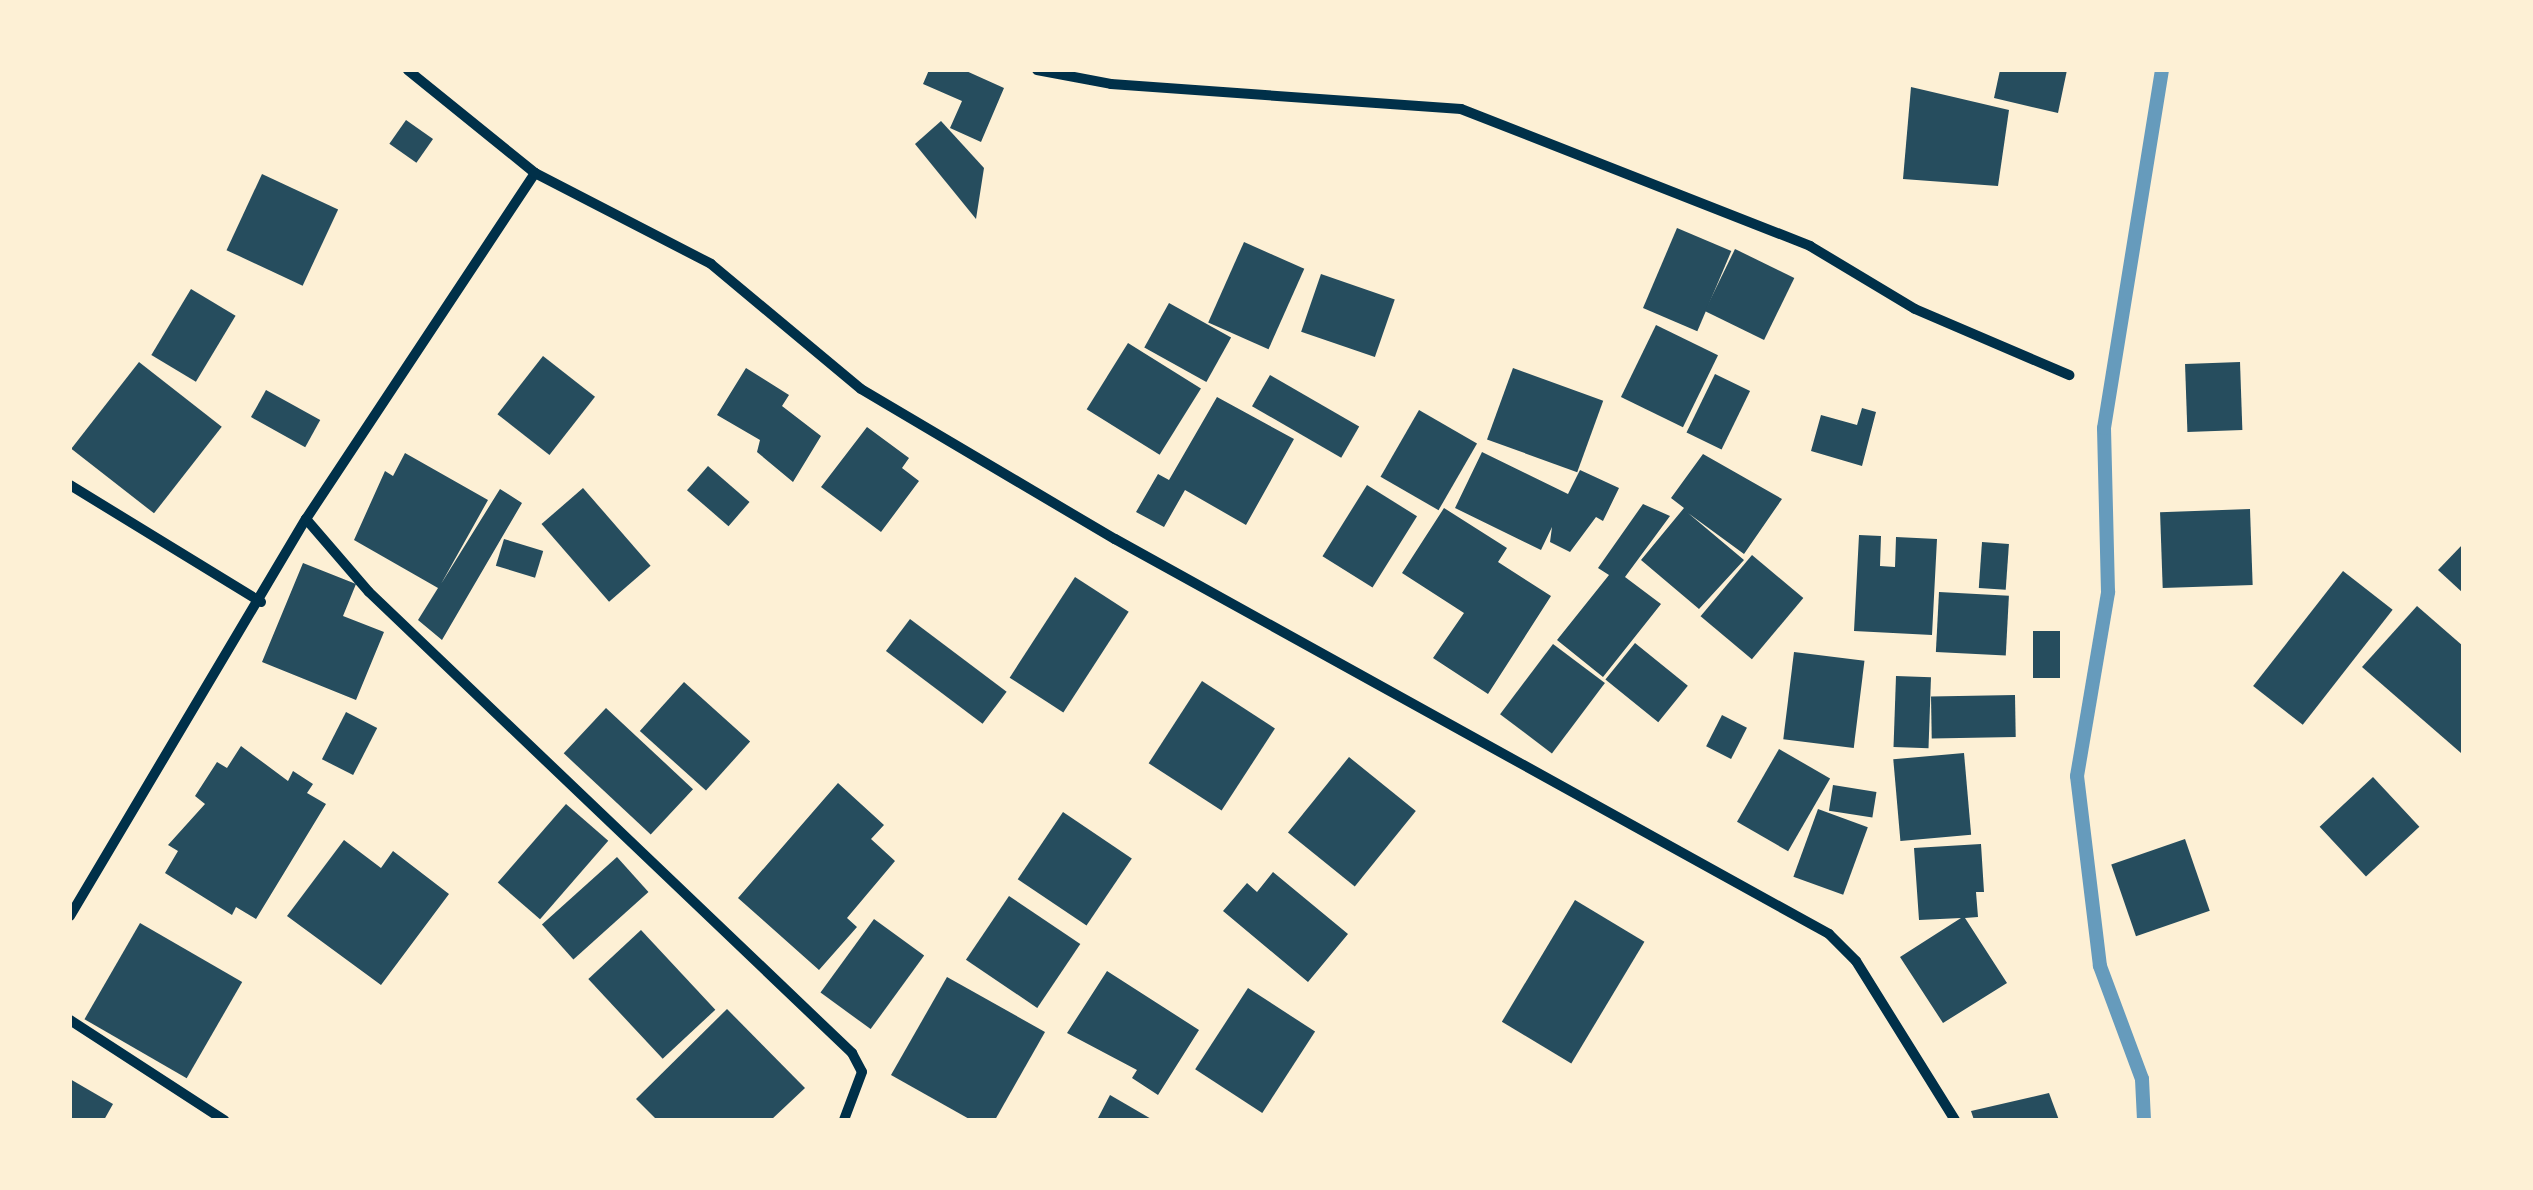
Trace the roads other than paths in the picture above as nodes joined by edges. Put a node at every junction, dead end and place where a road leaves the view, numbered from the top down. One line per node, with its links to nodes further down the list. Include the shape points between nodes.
1 (408, 70): 3 (street)
2 (1037, 70): 4 (street, via 1112,84 1461,110 1810,246 1916,309)
3 (535, 173): 6 (street); 12 (street, via 711,264 861,389 1114,540 1828,934 1856,960)
4 (2069, 375)
5 (70, 486): 7 (street)
6 (306, 519): 7 (street); 11 (street, via 369,592 852,1053 862,1072)
7 (261, 602): 8 (street)
8 (70, 916)
9 (70, 1020): 10 (street)
10 (224, 1120)
11 (844, 1120)
12 (1955, 1120)

